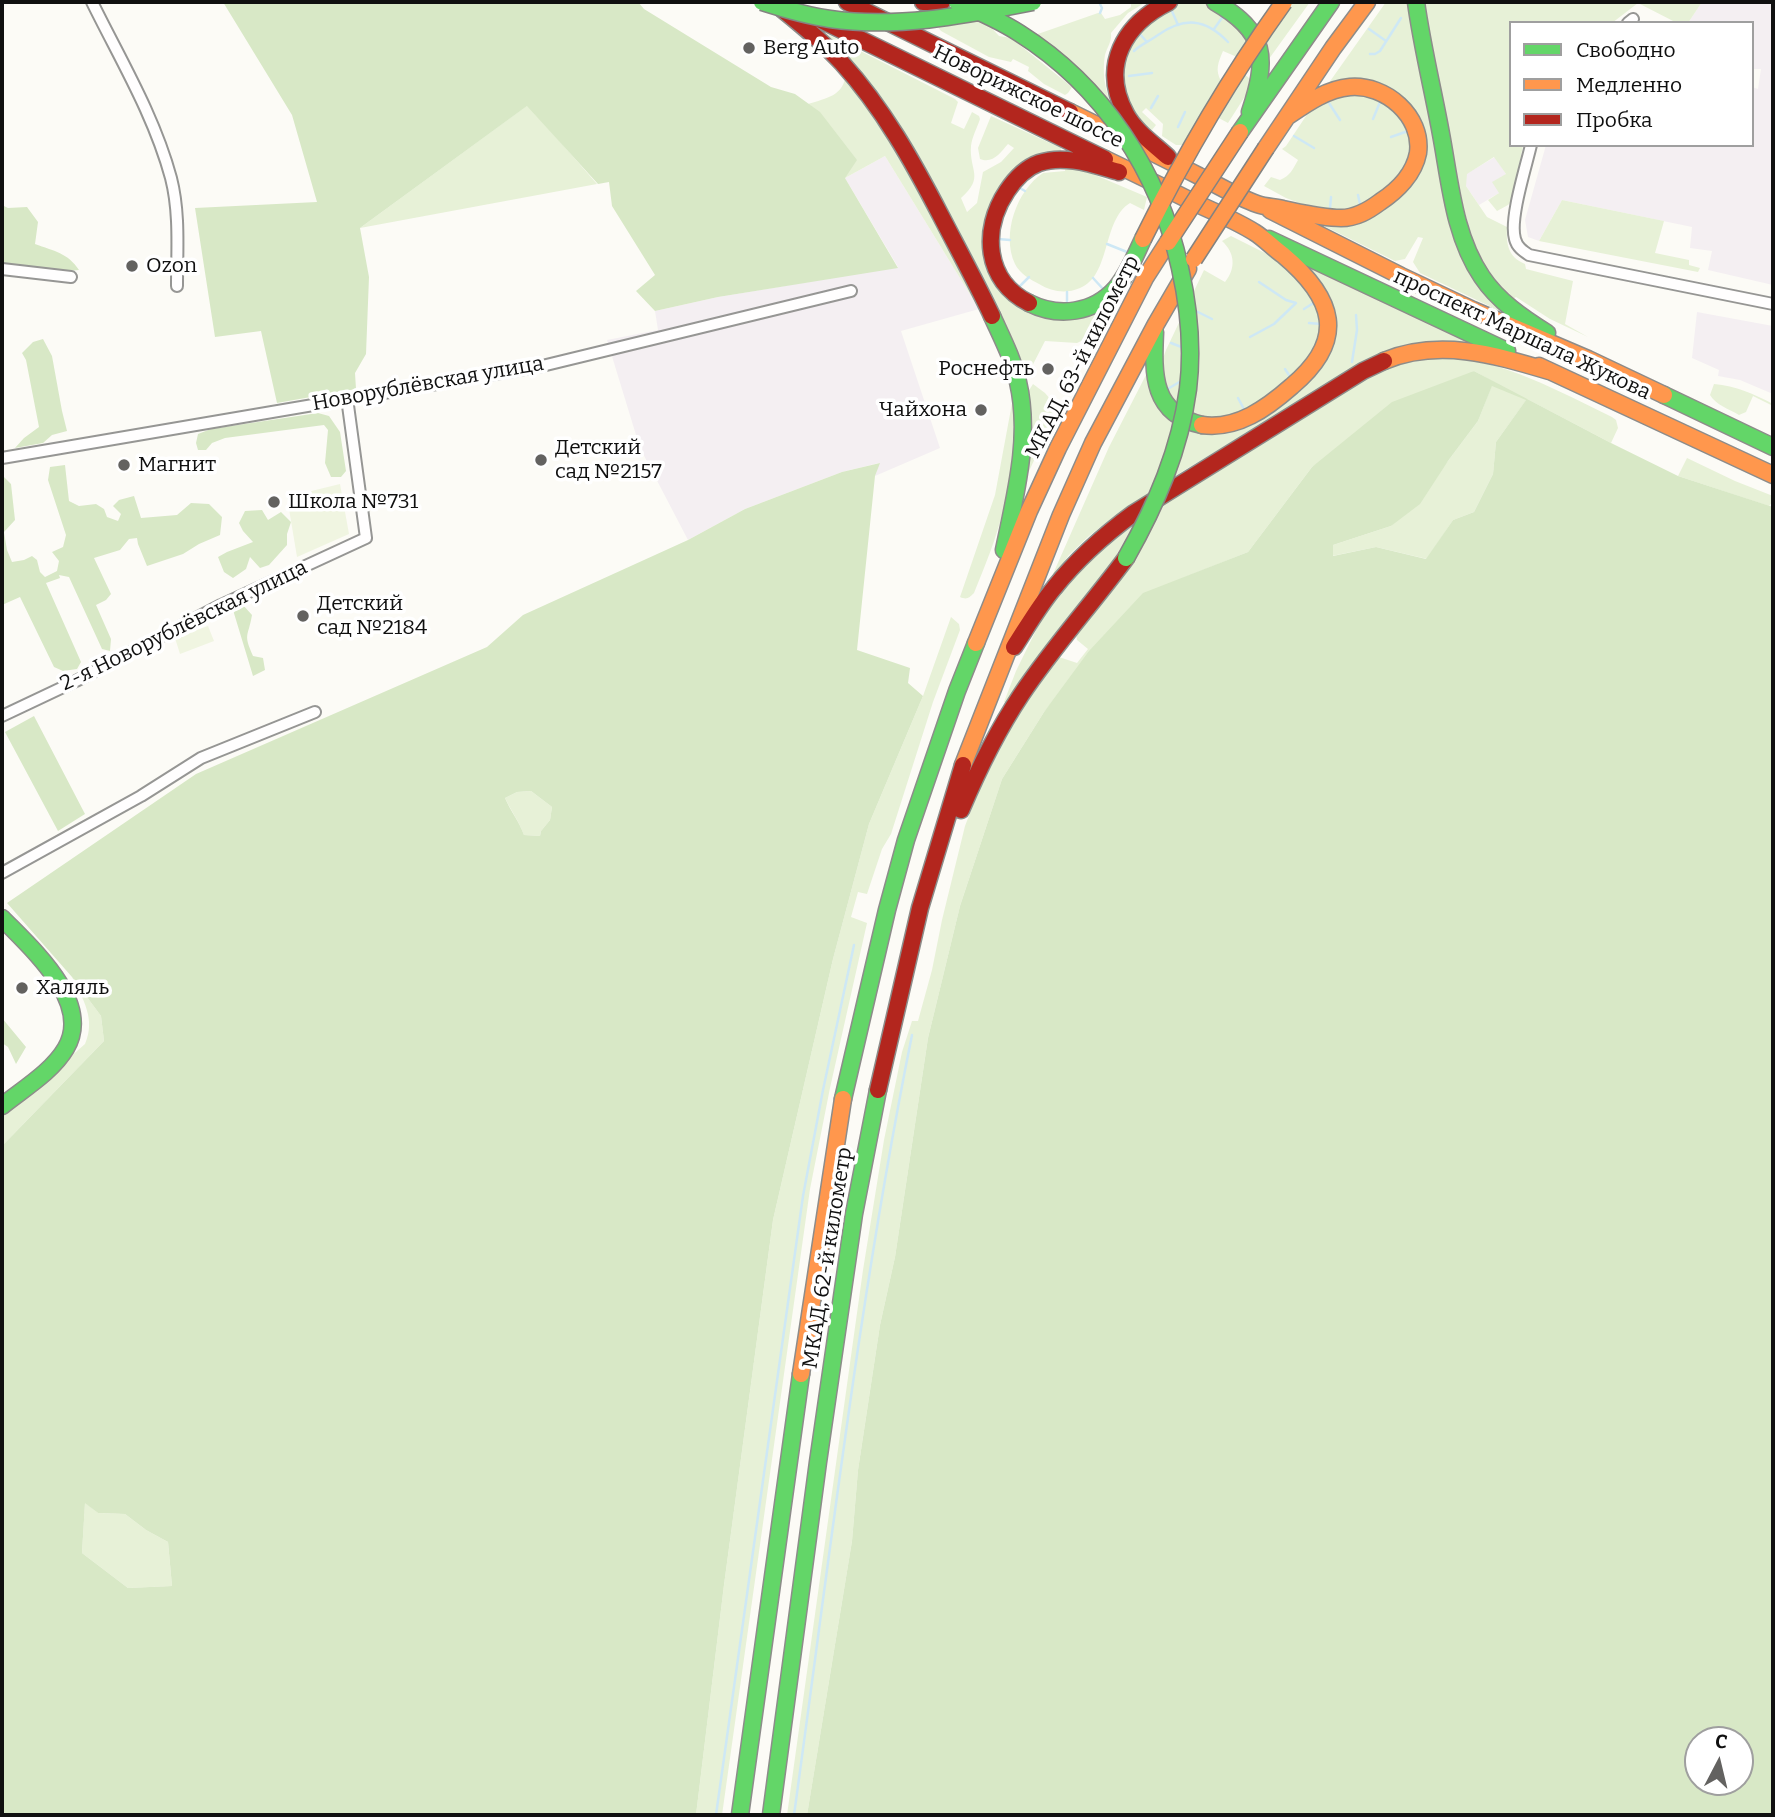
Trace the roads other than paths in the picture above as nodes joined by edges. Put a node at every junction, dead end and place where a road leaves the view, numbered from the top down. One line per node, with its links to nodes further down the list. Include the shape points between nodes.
1 (92, 2): 25 (street, via 136,88 171,179 177,214)
2 (762, 2): 9 (main road, bridge, via 808,16 877,24 941,19)
3 (772, 2): 35 (main road, via 834,54 880,109 915,165 1010,356 1023,416 1011,517)
4 (784, 2): 20 (main road, Новорижское шоссе)
5 (847, 2): 19 (main road, Новорижское шоссе)
6 (923, 2): 7 (main road)
7 (942, 2)
8 (957, 2): 41 (main road, bridge, via 1043,48 1091,92 1128,141 1154,186 1176,249 1188,311 1190,363 1177,444 1162,489 1126,558 1022,693 997,734)
9 (1033, 2)
10 (1169, 2): 19 (main road, via 1148,12 1130,30 1118,56 1116,84 1128,116)
11 (1215, 2): 17 (main road, via 1248,24 1259,42 1260,80)
12 (1284, 2): 20 (main road, bridge, via 1222,93 1121,282 1110,294 1084,309 1052,312 1022,301 1001,279 991,252 992,224 1013,181 1035,164 1083,161)
13 (1331, 2): 17 (main road, МКАД, 63-й километр)
14 (1367, 2): 16 (main road)
15 (1416, 2): 29 (main road, via 1468,250 1483,278 1512,309)
16 (1288, 116): 21 (main road, via 1341,88 1358,86 1380,92 1402,107 1413,122 1418,149 1415,163 1398,188 1349,218); 28 (main road, bridge)
17 (1244, 127): 35 (main road, МКАД, 63-й километр, bridge, via 1145,278 1058,448)
18 (1531, 147): 27 (street, via 1514,218 1514,236 1524,252)
19 (1179, 166): 21 (main road, Новорижское шоссе)
20 (1165, 187): 22 (main road, Новорижское шоссе)
21 (1257, 204): 29 (main road, проспект Маршала Жукова, via 1473,310)
22 (1254, 232): 28 (main road, via 1313,284 1326,306 1324,345 1304,376 1281,396 1231,425 1184,420 1160,396 1154,359); 30 (main road, проспект Маршала Жукова)
23 (2, 269): 24 (street)
24 (71, 277)
25 (177, 286)
26 (851, 291): 31 (street, Новорублёвская улица, via 542,366)
27 (1773, 304)
28 (1156, 324): 36 (main road, via 1093,443)
29 (1588, 359): 32 (main road, проспект Маршала Жукова)
30 (1549, 371): 34 (main road, проспект Маршала Жукова); 36 (main road, via 1481,353 1426,350 1386,359 1363,371 1111,530 1052,589)
31 (347, 398): 33 (street, Новорублёвская улица); 38 (street, 2-я Новорублёвская улица, via 366,538 221,605)
32 (1773, 447)
33 (2, 458)
34 (1773, 475)
35 (995, 594): 39 (main road, МКАД, 63-й километр)
36 (996, 676): 41 (main road, МКАД, 62-й километр, via 962,767)
37 (315, 712): 40 (street, via 201,758)
38 (2, 716)
39 (932, 763): 44 (main road, МКАД, 62-й километр, via 887,910 845,1089)
40 (2, 873)
41 (920, 908): 45 (main road, МКАД, 62-й километр, via 854,1214)
42 (2, 918): 43 (main road, via 53,974 74,1019 65,1050)
43 (2, 1106)
44 (740, 1815)
45 (771, 1815)

